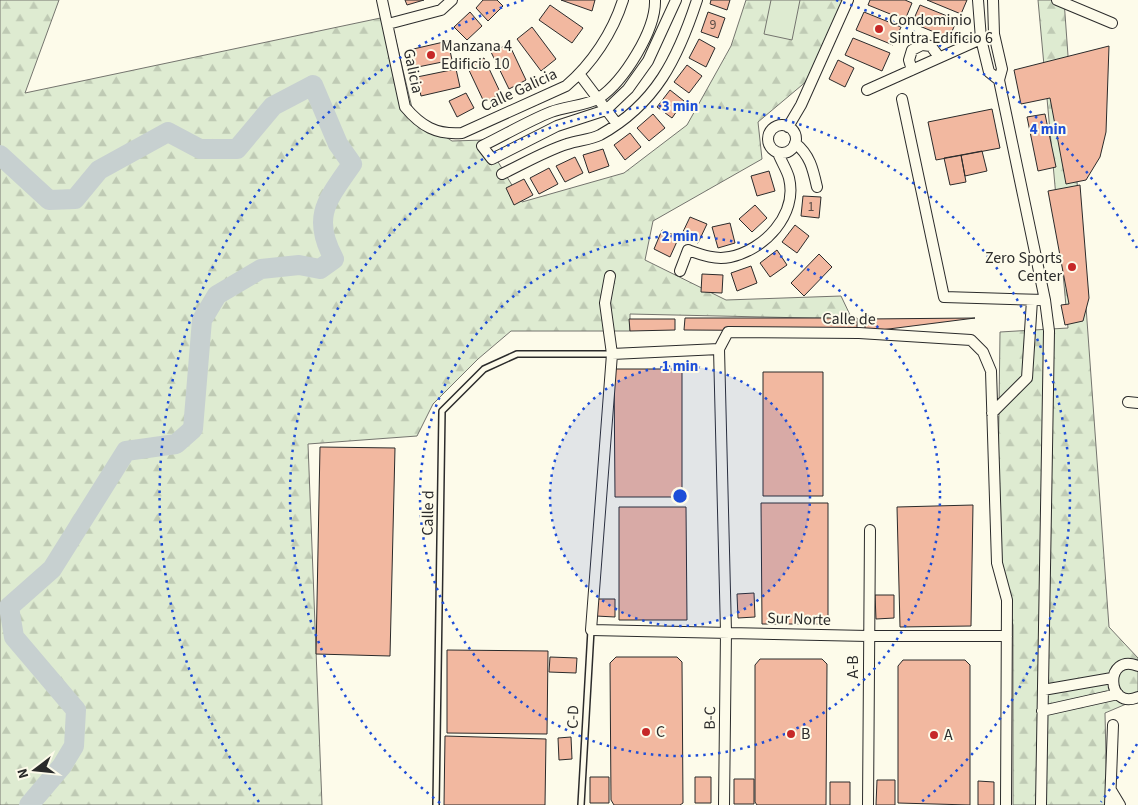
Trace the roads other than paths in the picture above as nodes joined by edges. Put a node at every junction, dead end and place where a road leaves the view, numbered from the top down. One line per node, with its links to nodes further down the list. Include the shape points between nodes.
1 (382, 0): 12 (street, Galicia)
2 (452, 0): 12 (street, via 441,10)
3 (623, 0): 16 (street, Calle Galicia, via 616,22)
4 (655, 0): 19 (street, via 647,32 630,64)
5 (676, 0): 21 (street, via 648,61 628,89)
6 (697, 0): 23 (street, via 686,35 668,70 639,108)
7 (848, 0): 24 (street)
8 (978, 0): 13 (street)
9 (993, 0): 17 (street, via 994,34 1002,69)
10 (1057, 0): 11 (street)
11 (1112, 23)
12 (388, 24): 22 (street, Galicia, via 405,107)
13 (981, 39): 14 (street); 17 (street, via 990,72)
14 (938, 58): 15 (street); 15 (street, via 930,46 922,45 912,50 909,60)
15 (912, 70): 18 (street)
16 (580, 75): 19 (street); 22 (street, Calle Galicia, via 566,86 462,133 433,131)
17 (999, 80): 32 (street)
18 (867, 90)
19 (598, 98): 21 (street); 21 (street, via 551,112 482,146 492,158 557,126)
20 (902, 99): 31 (street, via 944,297)
21 (606, 110): 23 (street)
22 (416, 121)
23 (617, 124): 27 (street, via 598,136 567,144)
24 (788, 127): 25 (street); 26 (street, via 779,126 769,134 770,148)
25 (796, 142): 26 (street, via 787,153); 28 (street, via 812,164)
26 (778, 153): 29 (street, via 789,178 788,204 779,225 768,238 750,250 730,257 711,258 688,250)
27 (502, 174)
28 (816, 187)
29 (680, 271)
30 (610, 276): 34 (street, via 605,303)
31 (1032, 300): 32 (street); 35 (street, via 1027,378)
32 (1045, 300): 43 (street, via 1049,331)
33 (719, 349): 34 (street); 35 (street, Calle de, via 728,332 859,333 971,340 983,352 991,371); 38 (street, B-C)
34 (612, 354): 37 (street); 49 (lane, Calle d, via 517,354 484,368 442,412)
35 (992, 413): 40 (street, via 997,563 1007,600)
36 (870, 530): 39 (street, A-B)
37 (591, 630): 38 (street, Sur Norte); 50 (lane, C-D)
38 (726, 632): 39 (street, Sur Norte); 51 (street, B-C)
39 (868, 636): 40 (street, Sur Norte); 52 (street, A-B)
40 (1007, 636): 53 (street)
41 (1137, 663): 42 (street, via 1118,668)
42 (1112, 678): 43 (street); 44 (street)
43 (1043, 690): 46 (street)
44 (1118, 694): 45 (street, via 1129,699); 46 (street)
45 (1138, 696)
46 (1042, 711): 54 (street)
47 (1113, 725): 48 (street)
48 (1111, 790): 55 (street); 56 (street)
49 (436, 805)
50 (581, 805)
51 (724, 805)
52 (868, 805)
53 (1006, 805)
54 (1041, 805)
55 (1110, 805)
56 (1120, 805)

